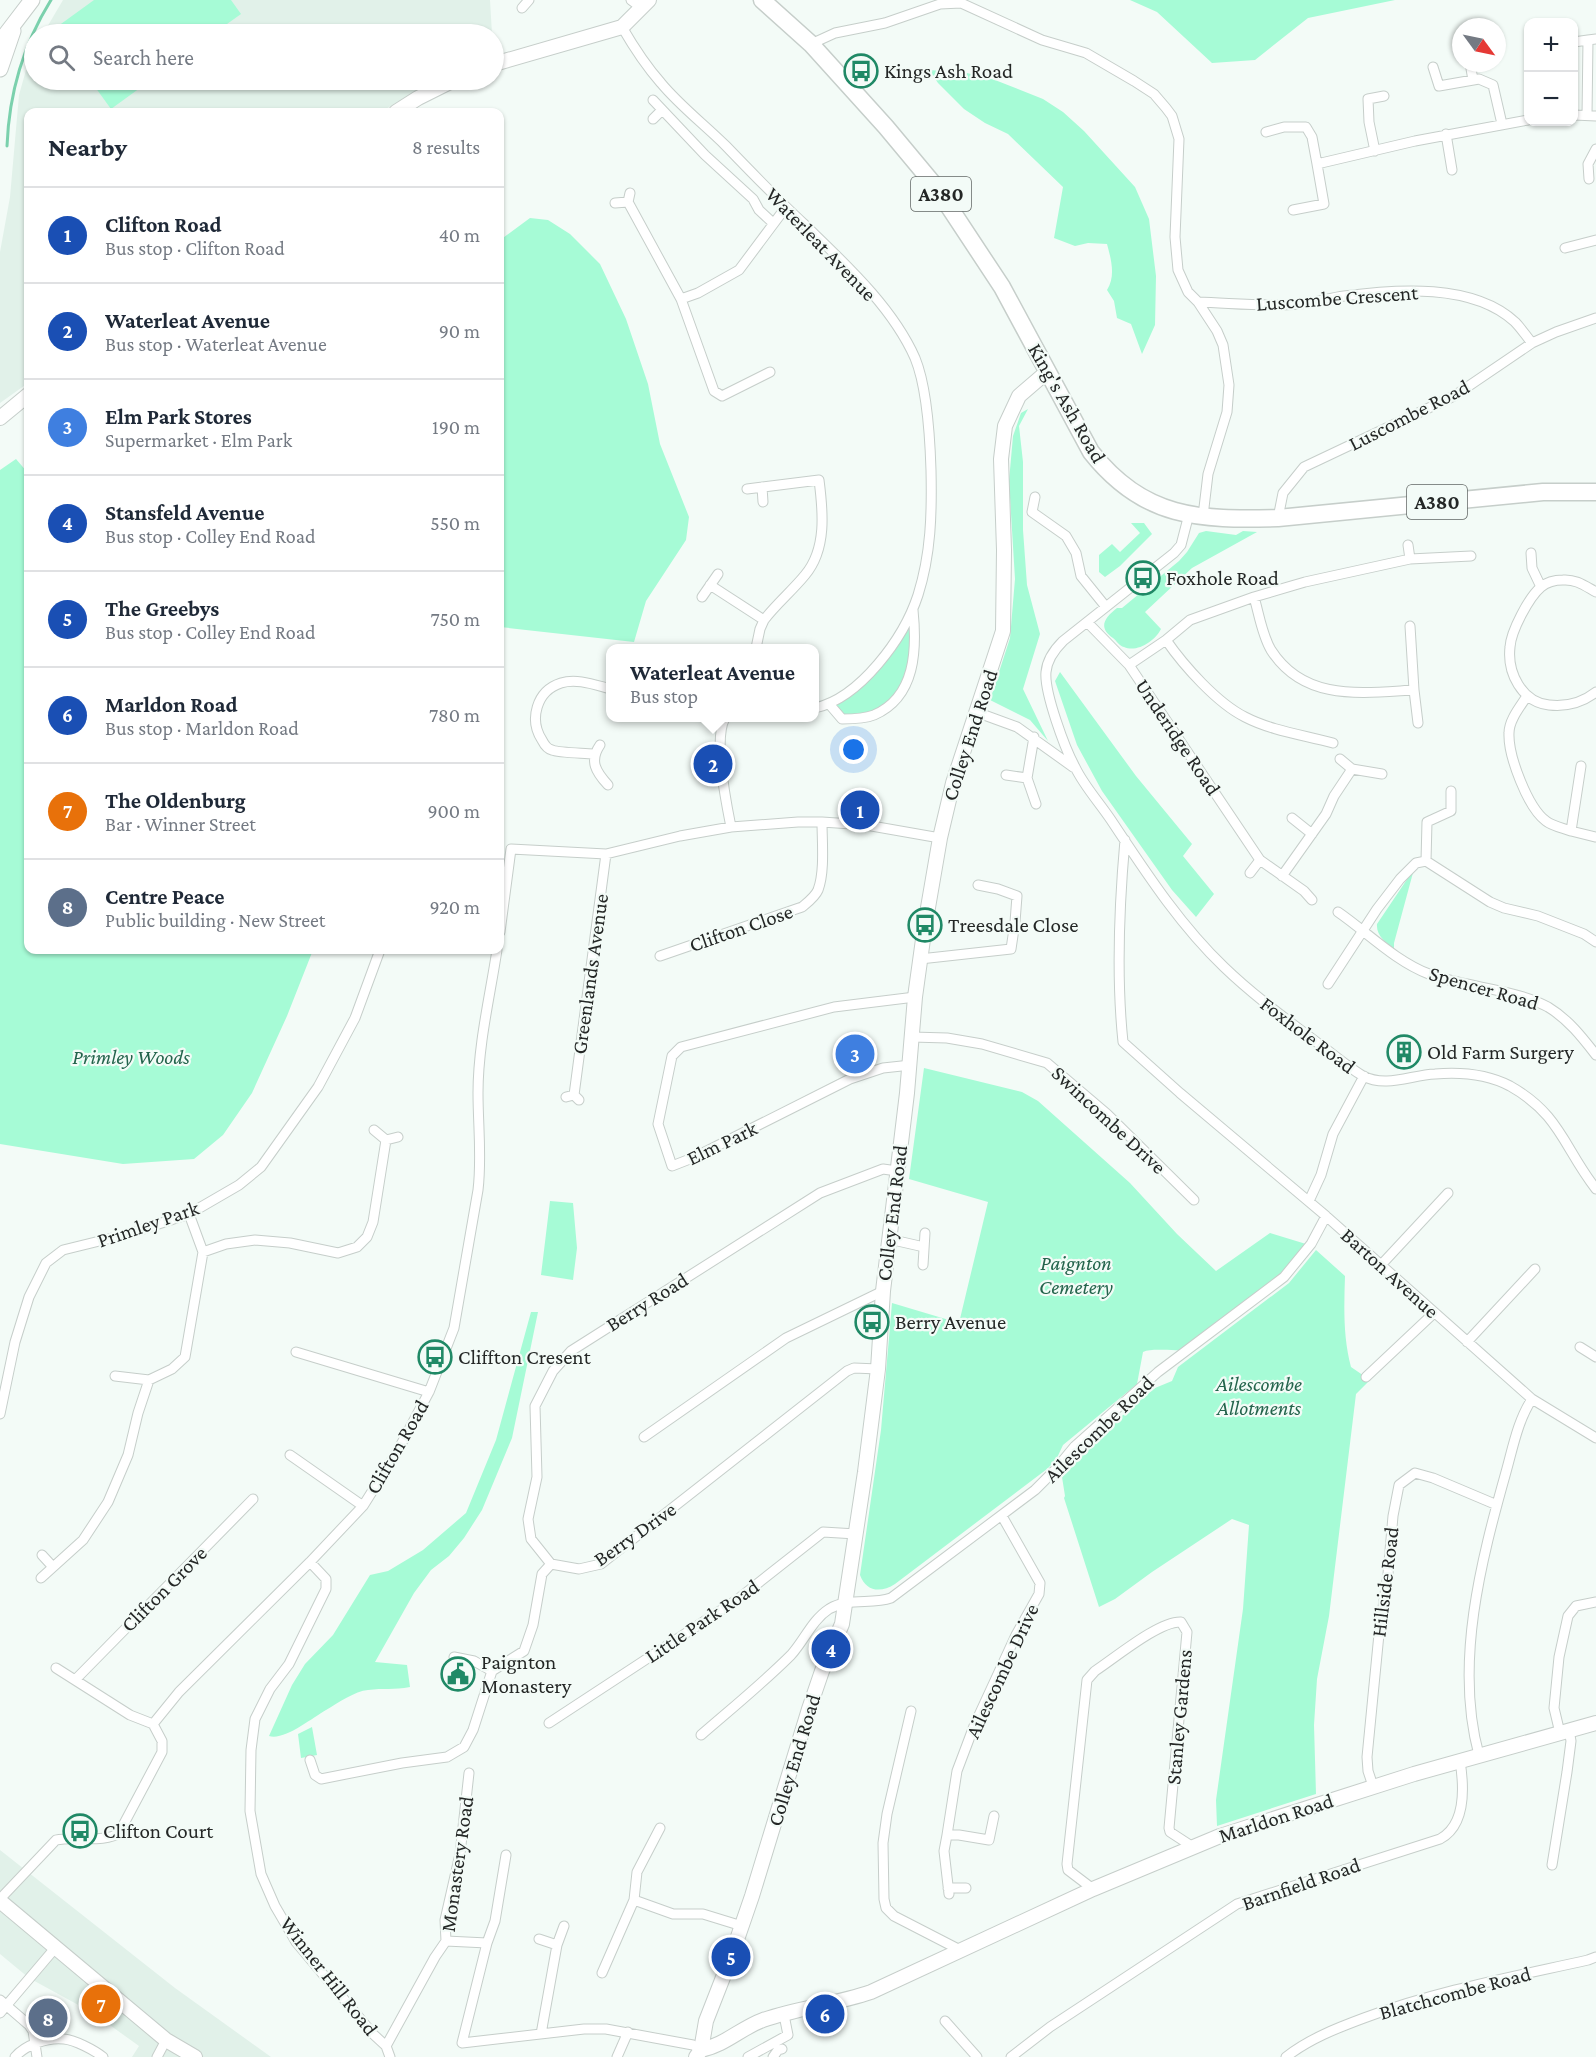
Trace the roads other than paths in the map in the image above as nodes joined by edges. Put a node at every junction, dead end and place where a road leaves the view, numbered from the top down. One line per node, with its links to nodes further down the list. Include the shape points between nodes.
1 (32, 0): 4 (main road)
2 (762, 0): 8 (highway, King's Ash Road / A380)
3 (641, 3): 5 (street)
4 (16, 23): 7 (main road); 11 (main road)
5 (622, 27): 9 (street); 31 (street, Waterleat Avenue, via 660,83)
6 (1592, 39): 19 (street)
7 (0, 42)
8 (812, 44): 37 (street, Foxhole Road, via 835,33 885,23 940,4 961,3 1042,40 1086,53 1154,94 1172,116 1179,139 1175,237 1178,270 1188,292); 40 (highway, King's Ash Road / A380, via 936,188 1002,287)
9 (504, 61)
10 (1433, 67): 13 (street, via 1439,86)
11 (0, 69)
12 (1472, 72): 13 (street)
13 (1473, 80): 22 (street, via 1493,85)
14 (436, 90): 17 (street)
15 (1384, 96): 26 (street, via 1368,99)
16 (653, 100): 18 (street)
17 (403, 108)
18 (662, 110): 20 (street); 33 (street, via 753,199)
19 (1592, 115)
20 (653, 119)
21 (1524, 121): 22 (street)
22 (1502, 124): 24 (street)
23 (1266, 132): 27 (street, via 1306,127)
24 (1446, 134): 26 (street); 28 (street)
25 (1596, 149): 29 (street, via 1588,164)
26 (1375, 151): 27 (street)
27 (1317, 164): 32 (street, via 1324,204)
28 (1452, 170)
29 (1589, 179)
30 (615, 203): 36 (street, via 629,198)
31 (786, 207): 33 (street); 62 (street, Waterleat Avenue, via 850,268 895,323 920,374 930,452 932,518 925,574)
32 (1293, 210)
33 (773, 224): 36 (street, via 739,270)
34 (1596, 240): 35 (street)
35 (1565, 248)
36 (681, 299): 41 (street, via 714,391 722,396)
37 (1198, 302): 39 (street, Luscombe Crescent, via 1262,306 1389,291 1425,291 1473,300 1492,308 1516,323); 49 (street, Foxhole Road, via 1223,345 1229,385 1227,412)
38 (1596, 318): 39 (street, Luscombe Road)
39 (1532, 344): 50 (street, Luscombe Road, via 1454,396 1304,467 1284,493)
40 (1048, 371): 49 (highway, King's Ash Road / A380, via 1091,452 1104,468 1148,502); 75 (street, Colley End Road, via 1019,396 1005,426 1001,459 1003,632)
41 (770, 372)
42 (24, 398): 43 (street)
43 (0, 418)
44 (762, 487): 45 (street); 48 (street); 63 (street, via 819,480 822,518 819,548 812,565)
45 (747, 489)
46 (1596, 492): 50 (highway, King's Ash Road / A380, via 1544,492)
47 (1035, 497): 61 (street, via 1032,512 1066,536 1076,553 1081,576)
48 (763, 502)
49 (1196, 515): 50 (highway, King's Ash Road / A380); 61 (street, Foxhole Road, via 1174,553)
50 (1278, 518)
51 (1408, 545): 54 (street)
52 (1531, 553): 57 (street, via 1532,568)
53 (1471, 556): 54 (street)
54 (1410, 559): 60 (street)
55 (718, 574): 56 (street)
56 (710, 585): 59 (street); 63 (street)
57 (1541, 587): 58 (street, via 1552,581 1575,580); 72 (street, via 1523,612 1510,646 1513,674)
58 (1596, 592)
59 (702, 597)
60 (1254, 597): 66 (street, via 1190,620); 70 (street, via 1271,649 1286,668 1310,684 1333,692)
61 (1106, 607): 64 (street, Foxhole Road)
62 (913, 610): 73 (street, Waterleat Avenue, via 894,643 870,672); 73 (street, Waterleat Avenue, via 913,667 897,698 873,716 860,718 842,719)
63 (764, 620): 67 (street)
64 (1087, 622): 68 (street, Underidge Road); 84 (street, Foxhole Road, via 1056,649 1045,674)
65 (1410, 626): 70 (street)
66 (1166, 640): 68 (street); 79 (street, via 1201,682 1244,717)
67 (757, 644)
68 (1129, 665): 103 (street, Underidge Road)
69 (606, 688): 81 (street, via 578,681 560,683 541,699 535,718 540,737 552,750)
70 (1414, 690): 77 (street)
71 (1596, 692): 72 (street, via 1563,706 1542,704)
72 (1527, 696): 95 (street, via 1509,732 1511,753 1534,810 1547,822)
73 (830, 705): 74 (street, Waterleat Avenue)
74 (819, 707)
75 (976, 712): 78 (street); 98 (street, Colley End Road)
76 (723, 722): 94 (street, via 722,773)
77 (1418, 723)
78 (1034, 737): 84 (street); 88 (street)
79 (1333, 743)
80 (600, 745): 81 (street)
81 (593, 754): 89 (street, via 596,769)
82 (1340, 759): 85 (street)
83 (1581, 766): 95 (street)
84 (1075, 768): 99 (street, Foxhole Road)
85 (1352, 769): 86 (street); 96 (street)
86 (1382, 774)
87 (1006, 775): 88 (street)
88 (1027, 778): 91 (street)
89 (608, 785)
90 (1451, 790): 104 (street, via 1451,811 1427,822)
91 (1036, 804)
92 (1292, 818): 96 (street)
93 (822, 822): 94 (street); 98 (street); 115 (street, Clifton Close, via 820,879 809,902)
94 (731, 827): 102 (street)
95 (1571, 831): 97 (street)
96 (1312, 834): 106 (street)
97 (1595, 837)
98 (940, 838): 116 (street, Colley End Road)
99 (1125, 840): 122 (street, Foxhole Road, via 1164,898 1222,966); 133 (street, Barton Avenue, via 1119,943 1123,1042)
100 (504, 848): 101 (street)
101 (511, 849): 102 (street); 109 (street)
102 (606, 854): 123 (street, Greenlands Avenue)
103 (1260, 860): 105 (street); 106 (street, Underidge Road)
104 (1426, 861): 111 (street, via 1407,870); 112 (street, via 1490,902 1538,916)
105 (1250, 873)
106 (1282, 876): 108 (street, Underidge Road)
107 (978, 885): 116 (street, via 1017,896 1011,949)
108 (1312, 900)
109 (504, 902)
110 (1338, 912): 111 (street, Spencer Road)
111 (1364, 930): 117 (street); 120 (street, Spencer Road, via 1395,956 1429,974 1546,1006 1565,1019)
112 (1596, 942)
113 (379, 954): 134 (street, Primley Park, via 355,1018 318,1087 284,1138 261,1167 240,1185)
114 (496, 954): 153 (street, Clifton Road, via 480,1064 478,1190 454,1328)
115 (660, 956)
116 (920, 959): 118 (street, Colley End Road)
117 (1328, 984)
118 (915, 998): 119 (street, Colley End Road); 121 (street, Elm Park, via 834,1007 681,1047 672,1056 658,1124 660,1134 672,1166 850,1079 883,1068)
119 (912, 1036): 121 (street, Colley End Road); 132 (street, Swincombe Drive, via 982,1044 1047,1063 1107,1114)
120 (1596, 1055)
121 (911, 1065): 127 (street, Colley End Road)
122 (1364, 1076): 129 (street, Foxhole Road, via 1393,1081 1460,1074 1508,1085 1546,1113); 133 (street, via 1333,1134)
123 (573, 1097)
124 (374, 1130): 126 (street)
125 (398, 1137): 126 (street)
126 (386, 1140): 139 (street, via 373,1222 367,1238 357,1247 338,1253 255,1240)
127 (897, 1171): 137 (street, Colley End Road); 166 (street, Berry Road, via 883,1169 820,1193 571,1351 553,1371 535,1406 537,1477 528,1519 531,1539)
128 (1596, 1172): 129 (street)
129 (1588, 1179): 130 (street, Foxhole Road)
130 (1596, 1189)
131 (1448, 1193): 141 (street)
132 (1194, 1200)
133 (1309, 1201): 135 (street, Barton Avenue)
134 (189, 1214): 139 (street); 155 (street, Primley Park, via 63,1250 45,1263 15,1342)
135 (1326, 1216): 141 (street, Barton Avenue); 162 (street, Ailescombe Road, via 1311,1244 1284,1277 1158,1372 1085,1436 1035,1490)
136 (926, 1233): 138 (street)
137 (889, 1239): 138 (street); 143 (street, Colley End Road)
138 (924, 1247): 140 (street)
139 (203, 1252): 152 (street, via 185,1357 172,1369)
140 (923, 1265)
141 (1381, 1265): 144 (street, Barton Avenue)
142 (1534, 1269): 145 (street)
143 (883, 1292): 149 (street, Colley End Road); 156 (street, via 786,1338)
144 (1434, 1313): 145 (street, Barton Avenue); 151 (street)
145 (1467, 1342): 154 (street, Barton Avenue)
146 (1580, 1347): 148 (street)
147 (296, 1352): 153 (street)
148 (1596, 1358)
149 (878, 1369): 163 (street, Colley End Road); 166 (street, Berry Drive, via 847,1371 601,1564 579,1569)
150 (115, 1376): 152 (street)
151 (1366, 1377)
152 (149, 1380): 167 (street, via 128,1455 108,1502 83,1540)
153 (429, 1392): 161 (street, Clifton Road, via 398,1452)
154 (1532, 1399): 157 (street, Barton Avenue); 160 (street, via 1521,1419)
155 (0, 1414)
156 (644, 1437)
157 (1596, 1438)
158 (290, 1455): 161 (street)
159 (253, 1498): 174 (street, Clifton Grove)
160 (1497, 1505): 181 (street, via 1470,1645 1474,1735); 185 (street, Hillside Road, via 1415,1473 1399,1485 1367,1757)
161 (363, 1506): 165 (street, Clifton Road)
162 (1002, 1516): 169 (street, Ailescombe Road, via 891,1598); 188 (street, Ailescombe Drive, via 1040,1583 1039,1594 974,1726 957,1771)
163 (856, 1534): 169 (street, Colley End Road); 176 (street, Little Park Road, via 823,1532 738,1599)
164 (42, 1555): 167 (street)
165 (310, 1562): 178 (street, Clifton Road, via 179,1692); 213 (street, Winner Hill Road, via 326,1579 326,1590 289,1664 270,1689 255,1719 250,1811 256,1856 274,1906 296,1942)
166 (551, 1564): 173 (street, via 542,1574 524,1651)
167 (53, 1567): 168 (street)
168 (41, 1578)
169 (846, 1602): 180 (street, via 820,1617 790,1656); 197 (street, Colley End Road)
170 (1596, 1602): 179 (street, via 1576,1606 1568,1616 1558,1657 1554,1708)
171 (454, 1658): 173 (street, via 474,1661)
172 (56, 1668): 174 (street)
173 (492, 1671): 182 (street, via 464,1747 447,1757 321,1779 315,1775)
174 (75, 1680): 178 (street, via 130,1715)
175 (911, 1711): 203 (street, via 887,1814 884,1899 894,1916)
176 (549, 1723)
177 (1596, 1723): 179 (street, Marldon Road)
178 (153, 1724): 194 (street, via 162,1741 162,1752 119,1833 56,1840)
179 (1564, 1732): 181 (street, Marldon Road); 191 (street, via 1571,1742)
180 (701, 1735)
181 (1479, 1755): 183 (street, Marldon Road)
182 (310, 1760)
183 (1460, 1761): 185 (street, Marldon Road); 226 (street, Barnfield Road, via 1462,1793 1456,1822 1447,1835 1237,1904)
184 (469, 1773): 199 (street, Monastery Road, via 460,1854 445,1920)
185 (1373, 1786): 189 (street, Marldon Road)
186 (994, 1816): 188 (street, via 990,1840)
187 (660, 1828): 195 (street, via 637,1872)
188 (947, 1834): 192 (street, Ailescombe Drive, via 944,1851 948,1891)
189 (1193, 1847): 193 (street, Marldon Road); 193 (street, Stanley Gardens, via 1169,1828 1187,1632 1181,1622 1176,1622 1162,1626 1087,1680 1067,1864 1068,1870)
190 (506, 1855): 200 (street, via 495,1921)
191 (1552, 1865)
192 (966, 1888)
193 (1093, 1889): 203 (street, Marldon Road)
194 (0, 1900): 202 (street)
195 (633, 1900): 197 (street, via 673,1914 703,1914); 205 (street)
196 (564, 1926): 201 (street)
197 (742, 1926): 215 (street, Colley End Road, via 706,2021)
198 (538, 1939): 201 (street)
199 (446, 1941): 200 (street); 213 (street, Monastery Road)
200 (487, 1943): 210 (street, via 462,2043)
201 (558, 1945): 210 (street)
202 (56, 1947): 206 (street); 211 (street)
203 (962, 1951): 207 (street, Marldon Road, via 871,1992)
204 (1596, 1957): 227 (street, Blatchcombe Road, via 1400,2005 1318,2037)
205 (602, 1973)
206 (2, 2006): 212 (street, via 29,2025)
207 (784, 2014): 215 (street, Marldon Road, via 761,2021); 223 (street, via 788,2035)
208 (945, 2020): 225 (street)
209 (628, 2032): 210 (street, via 584,2029); 215 (street, via 693,2045); 222 (street)
210 (541, 2034)
211 (166, 2040): 219 (street); 220 (street)
212 (34, 2043): 216 (street); 217 (street); 218 (street, via 64,2039)
213 (386, 2046): 221 (street, Winner Hill Road)
214 (782, 2049): 224 (street)
215 (699, 2054)
216 (15, 2057)
217 (38, 2057)
218 (103, 2057)
219 (157, 2057)
220 (195, 2057)
221 (390, 2057)
222 (617, 2057)
223 (747, 2057)
224 (773, 2057)
225 (977, 2057)
226 (1011, 2057)
227 (1286, 2057)

